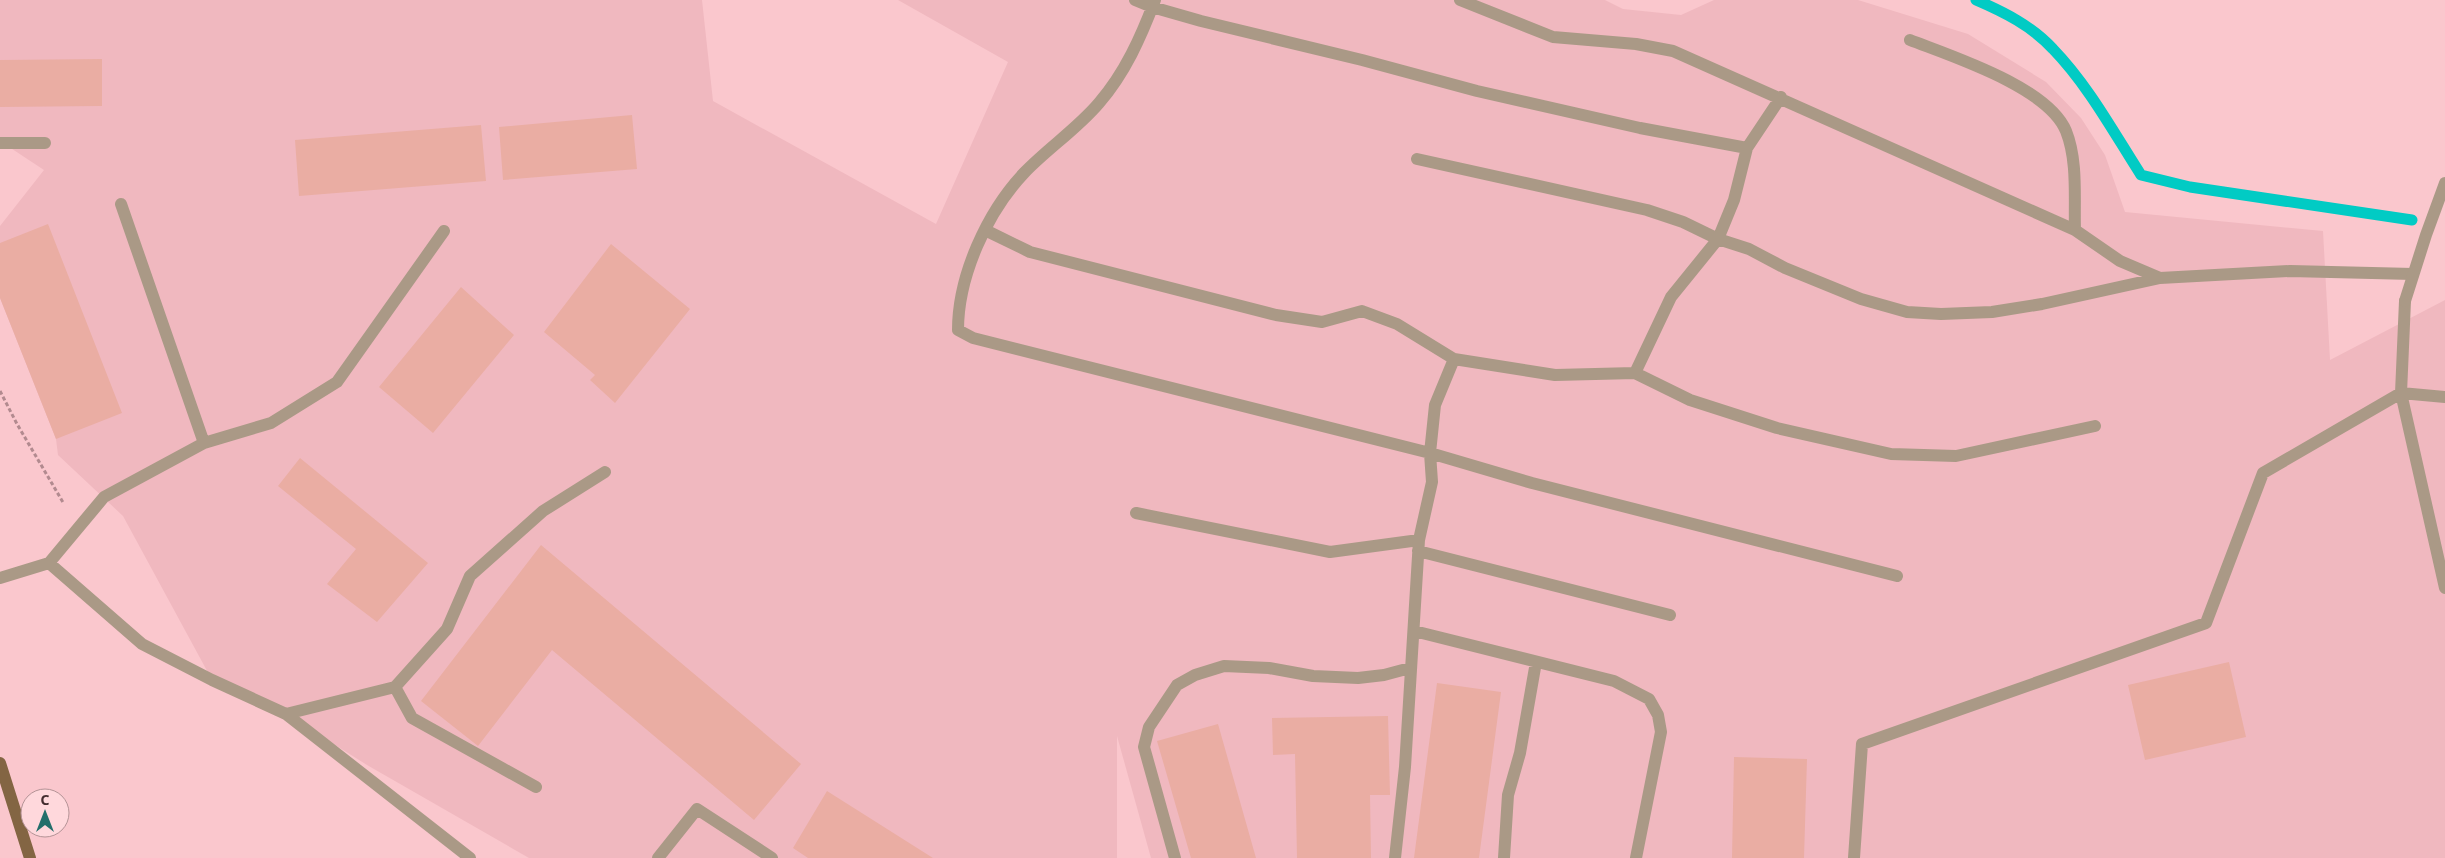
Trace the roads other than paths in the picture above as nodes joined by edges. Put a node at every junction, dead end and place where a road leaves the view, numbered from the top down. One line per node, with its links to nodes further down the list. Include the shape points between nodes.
1 (1136, 0): 3 (street)
2 (1460, 0): 5 (street, via 1553,37 1673,50)
3 (1153, 4): 8 (street, via 1477,92); 12 (street, via 1138,42 1119,77 1099,104 1025,172 998,206)
4 (1910, 40): 13 (street, via 1977,65 2012,83 2047,107 2066,129 2072,153)
5 (1780, 97): 8 (street); 13 (street)
6 (0, 143): 7 (street)
7 (45, 144)
8 (1747, 148): 15 (street, via 1734,200)
9 (1417, 159): 15 (street, via 1646,210 1683,222)
10 (2445, 183): 16 (street)
11 (121, 204): 23 (street)
12 (985, 230): 18 (street, via 1030,252 1276,315 1322,322 1362,311 1397,324); 24 (street, via 978,242 958,306 958,330 973,338)
13 (2075, 230): 17 (street, via 2120,261)
14 (444, 232): 23 (street, via 337,382 271,423)
15 (1718, 239): 17 (street, via 1749,249 1861,299 1907,312 1992,312); 19 (street, via 1671,297)
16 (2413, 274): 17 (street, via 2290,271); 20 (street, via 2406,301)
17 (2160, 278)
18 (1454, 359): 19 (street, via 1555,375); 24 (street, via 1435,404)
19 (1636, 373): 22 (street, via 1690,400 1776,428 1891,454 1956,456)
20 (2401, 393): 21 (street); 31 (street); 48 (street, via 2263,473 2206,623 1862,744)
21 (2445, 397)
22 (2095, 426)
23 (204, 443): 28 (street, via 104,497)
24 (1430, 453): 27 (street, via 1432,482); 29 (street, via 1532,483)
25 (605, 472): 36 (street, via 543,512 470,576 447,629)
26 (1136, 513): 27 (street, via 1330,552)
27 (1418, 545): 32 (street); 33 (street)
28 (49, 564): 30 (street); 37 (street, via 142,644)
29 (1897, 576)
30 (0, 578)
31 (2445, 588)
32 (1670, 615)
33 (1414, 631): 34 (street); 35 (street)
34 (1536, 662): 46 (street, via 1520,753 1508,794); 47 (street, via 1614,682 1649,699 1658,715 1661,732)
35 (1410, 668): 44 (street, via 1358,678 1224,666 1195,675 1177,685 1149,727 1144,748); 45 (street, via 1405,767)
36 (395, 687): 37 (street); 39 (street, via 412,718)
37 (286, 714): 41 (street)
38 (0, 763): 40 (main road)
39 (536, 787)
40 (30, 858)
41 (470, 858)
42 (658, 858): 43 (street, via 697,809)
43 (772, 858)
44 (1174, 858)
45 (1394, 858)
46 (1504, 858)
47 (1636, 858)
48 (1854, 858)

